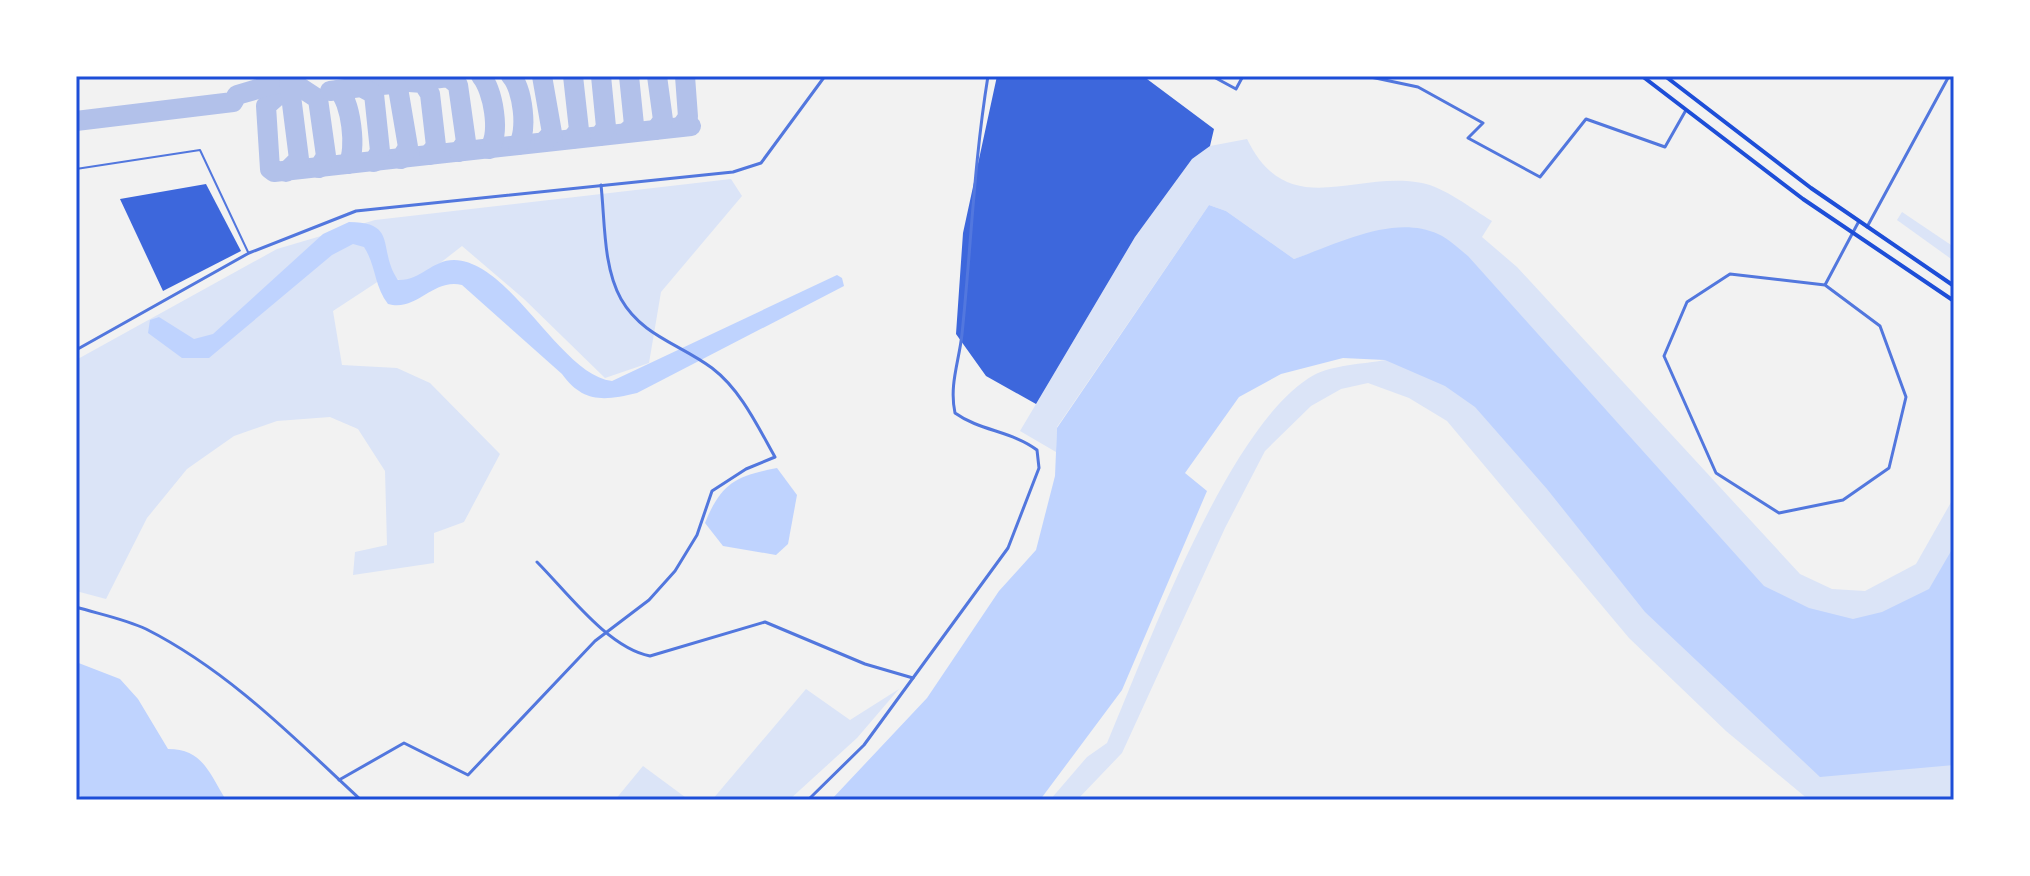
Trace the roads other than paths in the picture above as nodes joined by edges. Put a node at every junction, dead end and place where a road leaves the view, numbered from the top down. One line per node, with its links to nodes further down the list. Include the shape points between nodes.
1 (825, 76): 11 (street, via 761,163 733,172)
2 (988, 76): 23 (street, via 961,336 950,390 955,413 972,425 1024,440 1037,450 1039,468 1008,548)
3 (1212, 76): 4 (street, via 1236,89)
4 (1243, 76)
5 (1366, 76): 9 (street, via 1418,87 1483,123 1468,138 1540,177 1586,119 1665,147)
6 (1642, 76): 9 (main road)
7 (1665, 76): 12 (main road)
8 (1949, 76): 13 (street)
9 (1686, 110): 14 (main road)
10 (76, 169): 15 (lane, via 200,150)
11 (601, 185): 15 (street, via 356,211); 22 (street, via 609,265 620,297 650,332 728,383 775,457 712,491 697,535 675,571 649,600)
12 (1859, 221): 13 (main road); 14 (street)
13 (1867, 227): 17 (main road)
14 (1854, 232): 16 (street); 18 (main road)
15 (249, 253): 19 (street)
16 (1825, 285): 16 (street, via 1880,326 1906,397 1889,468 1843,500 1779,513 1716,473 1664,356 1687,302 1730,274)
17 (1954, 286)
18 (1954, 301)
19 (76, 350)
20 (537, 562): 22 (street)
21 (76, 607): 24 (street, via 143,628 206,664)
22 (607, 632): 23 (street, via 634,653 650,656 765,622 865,664); 24 (street, via 468,775 404,743)
23 (914, 678): 26 (street, via 864,745)
24 (339, 780): 25 (street)
25 (361, 800)
26 (808, 800)

